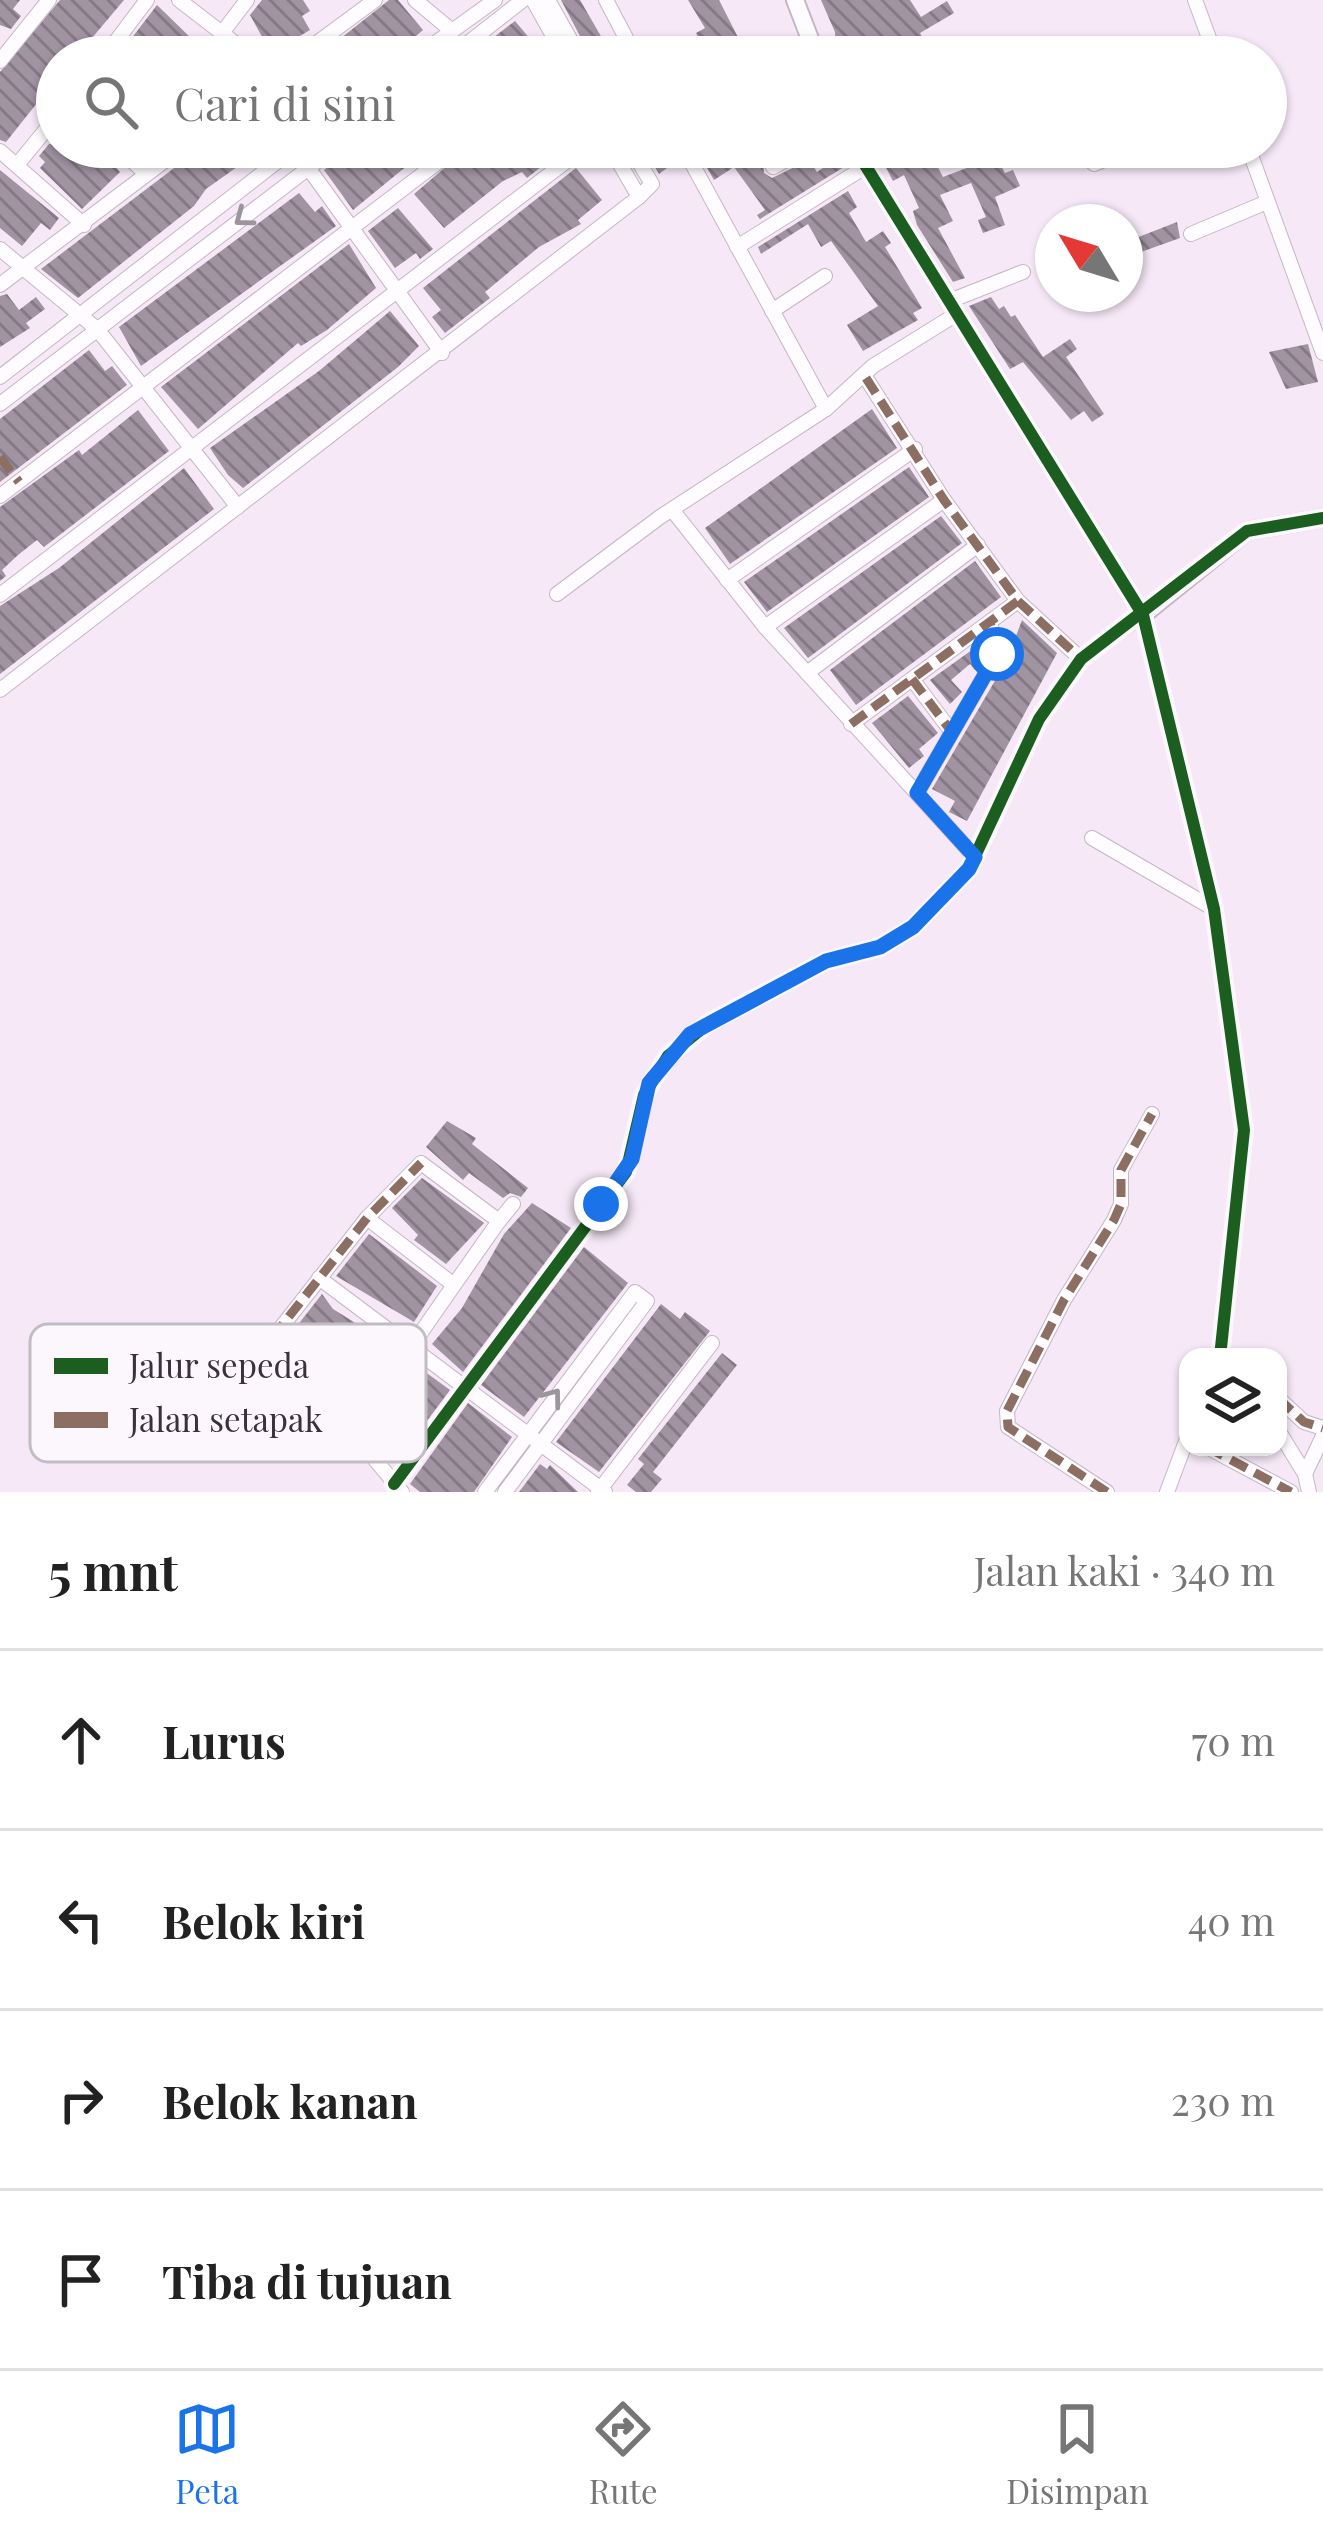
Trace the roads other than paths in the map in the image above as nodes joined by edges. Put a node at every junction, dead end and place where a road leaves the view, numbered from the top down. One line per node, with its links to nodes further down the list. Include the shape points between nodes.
1 (49, 0): 26 (street)
2 (147, 0): 16 (street)
3 (178, 0): 15 (street)
4 (247, 0): 15 (street)
5 (375, 0): 18 (street)
6 (416, 0): 14 (street)
7 (495, 0): 14 (street)
8 (523, 0): 20 (street)
9 (533, 0): 21 (street)
10 (548, 0): 22 (street)
11 (606, 0): 23 (street)
12 (795, 0): 24 (street)
13 (1196, 0): 25 (street)
14 (451, 30): 19 (street)
15 (222, 33): 17 (street)
16 (120, 36)
17 (226, 36)
18 (326, 36)
19 (443, 36)
20 (477, 36)
21 (560, 36)
22 (565, 36)
23 (624, 36)
24 (809, 36)
25 (1209, 36)
26 (0, 61)
27 (36, 142): 29 (street)
28 (0, 151): 29 (street)
29 (17, 165): 45 (street)
30 (139, 168): 42 (street)
31 (155, 168): 42 (street)
32 (269, 168): 57 (street)
33 (431, 168): 46 (street)
34 (558, 168): 54 (street)
35 (622, 168): 43 (street)
36 (642, 168): 43 (street, via 652,184)
37 (694, 168): 48 (street)
38 (863, 168): 48 (street)
39 (866, 168): 55 (street)
40 (1256, 168): 44 (street)
41 (309, 169): 46 (street); 58 (street, one-way to 58)
42 (146, 175): 45 (street)
43 (638, 197): 59 (street)
44 (1268, 202): 47 (street); 60 (street)
45 (83, 225): 50 (street)
46 (353, 229): 54 (street); 63 (street)
47 (1191, 234)
48 (736, 247): 56 (street)
49 (0, 249): 50 (street)
50 (23, 268): 53 (street); 57 (street)
51 (1023, 272): 55 (street)
52 (825, 276): 56 (street)
53 (0, 285)
54 (398, 290): 59 (street); 66 (street)
55 (951, 309): 62 (street); 78 (street)
56 (772, 311): 65 (street)
57 (82, 313): 58 (street); 61 (street)
58 (97, 329): 63 (street); 64 (street)
59 (442, 353): 70 (street)
60 (1323, 353)
61 (0, 376)
62 (866, 378): 65 (street); 67 (street)
63 (146, 388): 66 (street); 68 (street)
64 (0, 404)
65 (826, 409): 71 (street)
66 (191, 449): 70 (street); 76 (street)
67 (914, 449): 69 (street); 74 (street)
68 (0, 496)
69 (944, 500): 73 (street); 80 (street)
70 (238, 506): 84 (street)
71 (673, 512): 74 (street); 75 (street)
72 (1323, 518): 78 (street, via 1247,531)
73 (978, 545): 77 (street); 82 (street)
74 (727, 580): 80 (street)
75 (557, 594)
76 (0, 595)
77 (1018, 601): 79 (street); 81 (street)
78 (1143, 615): 81 (street); 90 (street)
79 (990, 622): 83 (street); 86 (street, via 997,654)
80 (765, 627): 82 (street)
81 (1081, 659): 89 (street, via 1040,719)
82 (807, 673): 85 (street)
83 (912, 679): 85 (street); 86 (street)
84 (0, 690)
85 (851, 724): 87 (street)
86 (952, 731): 87 (street)
87 (917, 793): 89 (street)
88 (1092, 838): 90 (street)
89 (975, 857): 103 (street, via 913,927 768,991 690,1034 668,1056 644,1095 626,1172)
90 (1214, 909): 101 (street, via 1244,1130)
91 (1152, 1114): 118 (street, via 1121,1170 1114,1220 1006,1411 1008,1426)
92 (513, 1204): 94 (street)
93 (368, 1218): 94 (street, via 421,1163); 95 (street); 96 (street)
94 (499, 1221): 96 (street)
95 (319, 1278): 97 (street); 98 (street)
96 (454, 1285): 99 (street)
97 (284, 1324)
98 (378, 1324)
99 (424, 1324)
100 (712, 1343): 115 (street)
101 (1222, 1348)
102 (426, 1362): 103 (street)
103 (465, 1392): 106 (street); 108 (street)
104 (1287, 1406): 105 (street)
105 (1323, 1432): 113 (street)
106 (531, 1440): 106 (street, one-way to 106, via 633,1292 647,1300); 115 (street); 116 (street); 117 (street)
107 (1287, 1445): 113 (street)
108 (426, 1448)
109 (1180, 1456): 119 (street)
110 (1224, 1456): 120 (street)
111 (375, 1462): 114 (street)
112 (416, 1462): 114 (street)
113 (1305, 1474): 121 (street)
114 (398, 1488)
115 (601, 1491)
116 (485, 1492)
117 (505, 1492)
118 (1107, 1492)
119 (1167, 1492)
120 (1291, 1492)
121 (1309, 1492)

